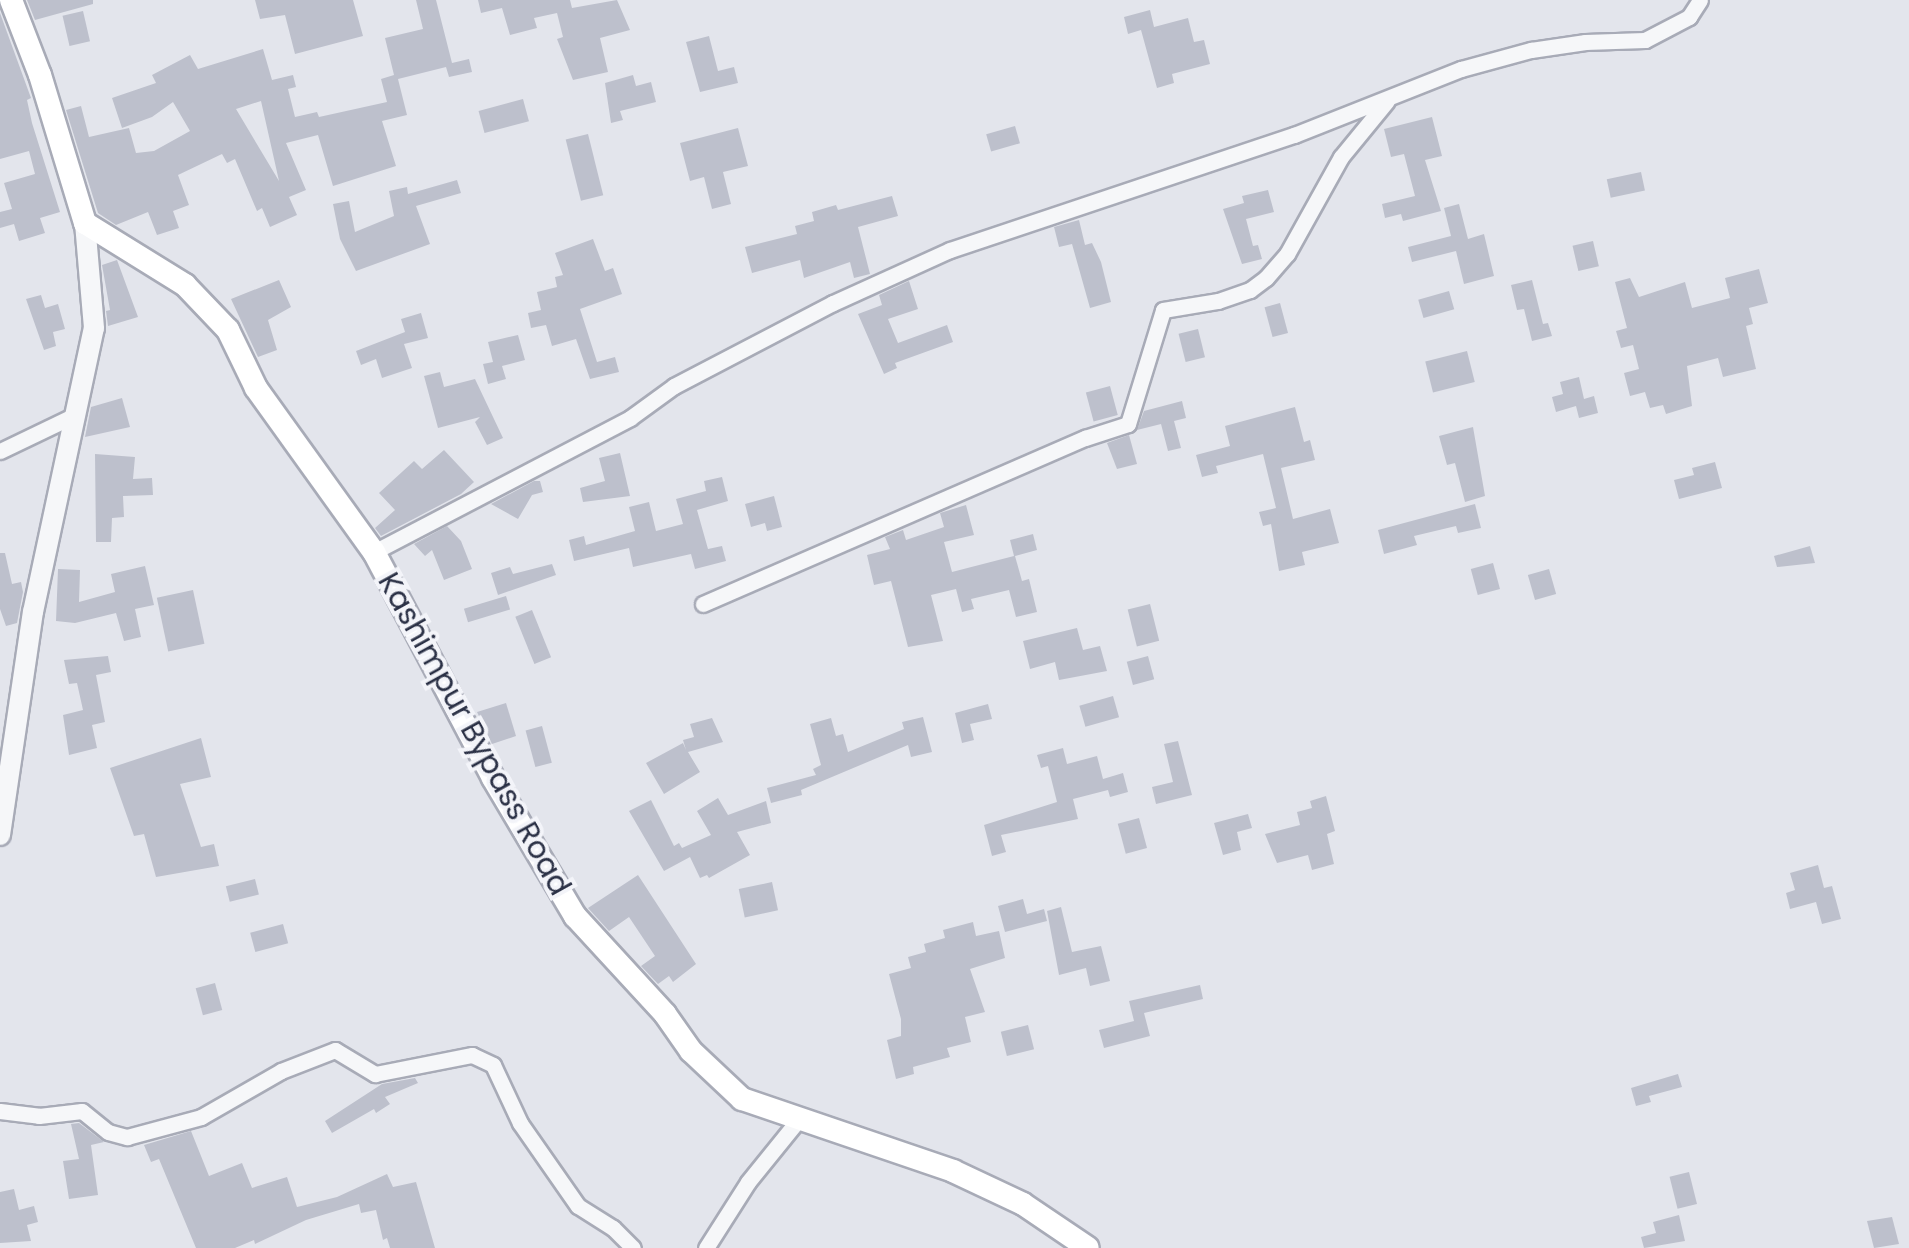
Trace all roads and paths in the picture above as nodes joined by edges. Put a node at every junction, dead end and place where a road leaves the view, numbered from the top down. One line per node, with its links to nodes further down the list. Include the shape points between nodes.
1 (11, 0): 4 (main road)
2 (1700, 0): 3 (street, via 1689,17 1645,40 1531,50)
3 (1390, 97): 7 (street, via 905,270 674,386 630,418); 8 (street, via 1342,157 1288,254 1266,278 1250,290 1164,310 1128,424)
4 (85, 223): 5 (street, via 94,328); 7 (main road, Kashimpur Bypass Road, via 171,275 216,314 256,388)
5 (77, 414): 6 (street); 9 (street, via 33,612)
6 (0, 450)
7 (374, 552): 11 (main road, Kashimpur Bypass Road, via 493,778 576,916 713,1076 742,1099)
8 (703, 604)
9 (0, 835)
10 (0, 1111): 12 (street, via 82,1111 108,1132 127,1137 201,1118 282,1070 335,1050 375,1074 472,1055 494,1065 520,1123 578,1206)
11 (799, 1119): 13 (street); 14 (main road, Kashimpur Bypass Road, via 953,1171 1023,1204)
12 (633, 1248)
13 (706, 1248)
14 (1088, 1248)

